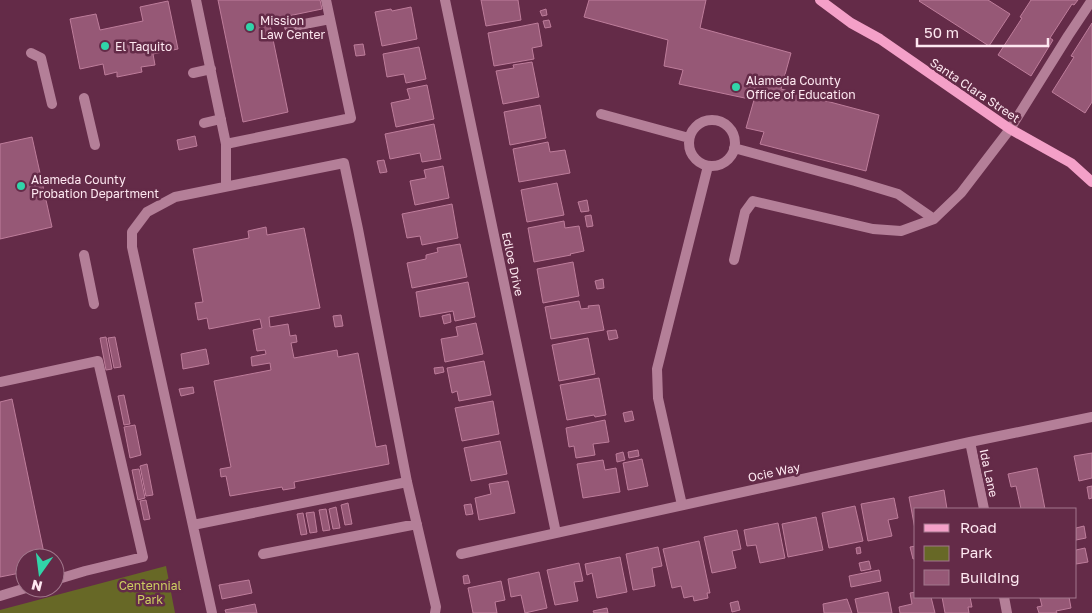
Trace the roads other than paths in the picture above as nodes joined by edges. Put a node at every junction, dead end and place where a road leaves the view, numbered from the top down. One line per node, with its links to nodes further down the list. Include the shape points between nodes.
1 (196, 0): 9 (street)
2 (326, 0): 6 (street)
3 (445, 0): 36 (street, Edloe Drive)
4 (820, 0): 16 (main road, Santa Clara Street)
5 (1092, 0): 16 (street)
6 (330, 19): 7 (street); 18 (street, via 351,118)
7 (289, 27)
8 (31, 53): 12 (street, via 41,58)
9 (211, 69): 10 (street); 14 (street)
10 (193, 73)
11 (84, 98): 19 (street)
12 (52, 104)
13 (601, 114): 17 (street)
14 (222, 119): 15 (street); 18 (street)
15 (204, 123)
16 (1010, 129): 22 (main road, Santa Clara Street, via 1071,163); 24 (street, via 960,193)
17 (689, 138): 20 (street, via 702,122 722,122 730,128); 21 (street, via 692,156)
18 (226, 144): 23 (street)
19 (95, 145)
20 (734, 148): 21 (street, via 724,162); 24 (street, via 898,194)
21 (708, 166): 32 (street, via 657,369 658,398)
22 (1092, 182)
23 (226, 186): 31 (street, via 344,163); 35 (street, via 175,197 147,212 132,232 132,247)
24 (934, 219): 26 (street, via 901,231 873,229 753,200 745,212)
25 (84, 255): 27 (street)
26 (734, 260)
27 (94, 304)
28 (0, 382): 39 (street, via 98,361 143,557)
29 (1092, 417): 30 (street, Ocie Way)
30 (970, 442): 32 (street, Ocie Way); 33 (street, Ida Lane)
31 (407, 482): 34 (street); 35 (street)
32 (682, 505): 36 (street, Ocie Way)
33 (984, 508)
34 (417, 524): 37 (street); 44 (street)
35 (193, 525): 43 (street)
36 (556, 533): 38 (street, Ocie Way)
37 (263, 554)
38 (461, 554)
39 (65, 577)
40 (15, 591): 41 (street)
41 (0, 596)
42 (1004, 598): 45 (street)
43 (212, 613)
44 (435, 613)
45 (1007, 613)

